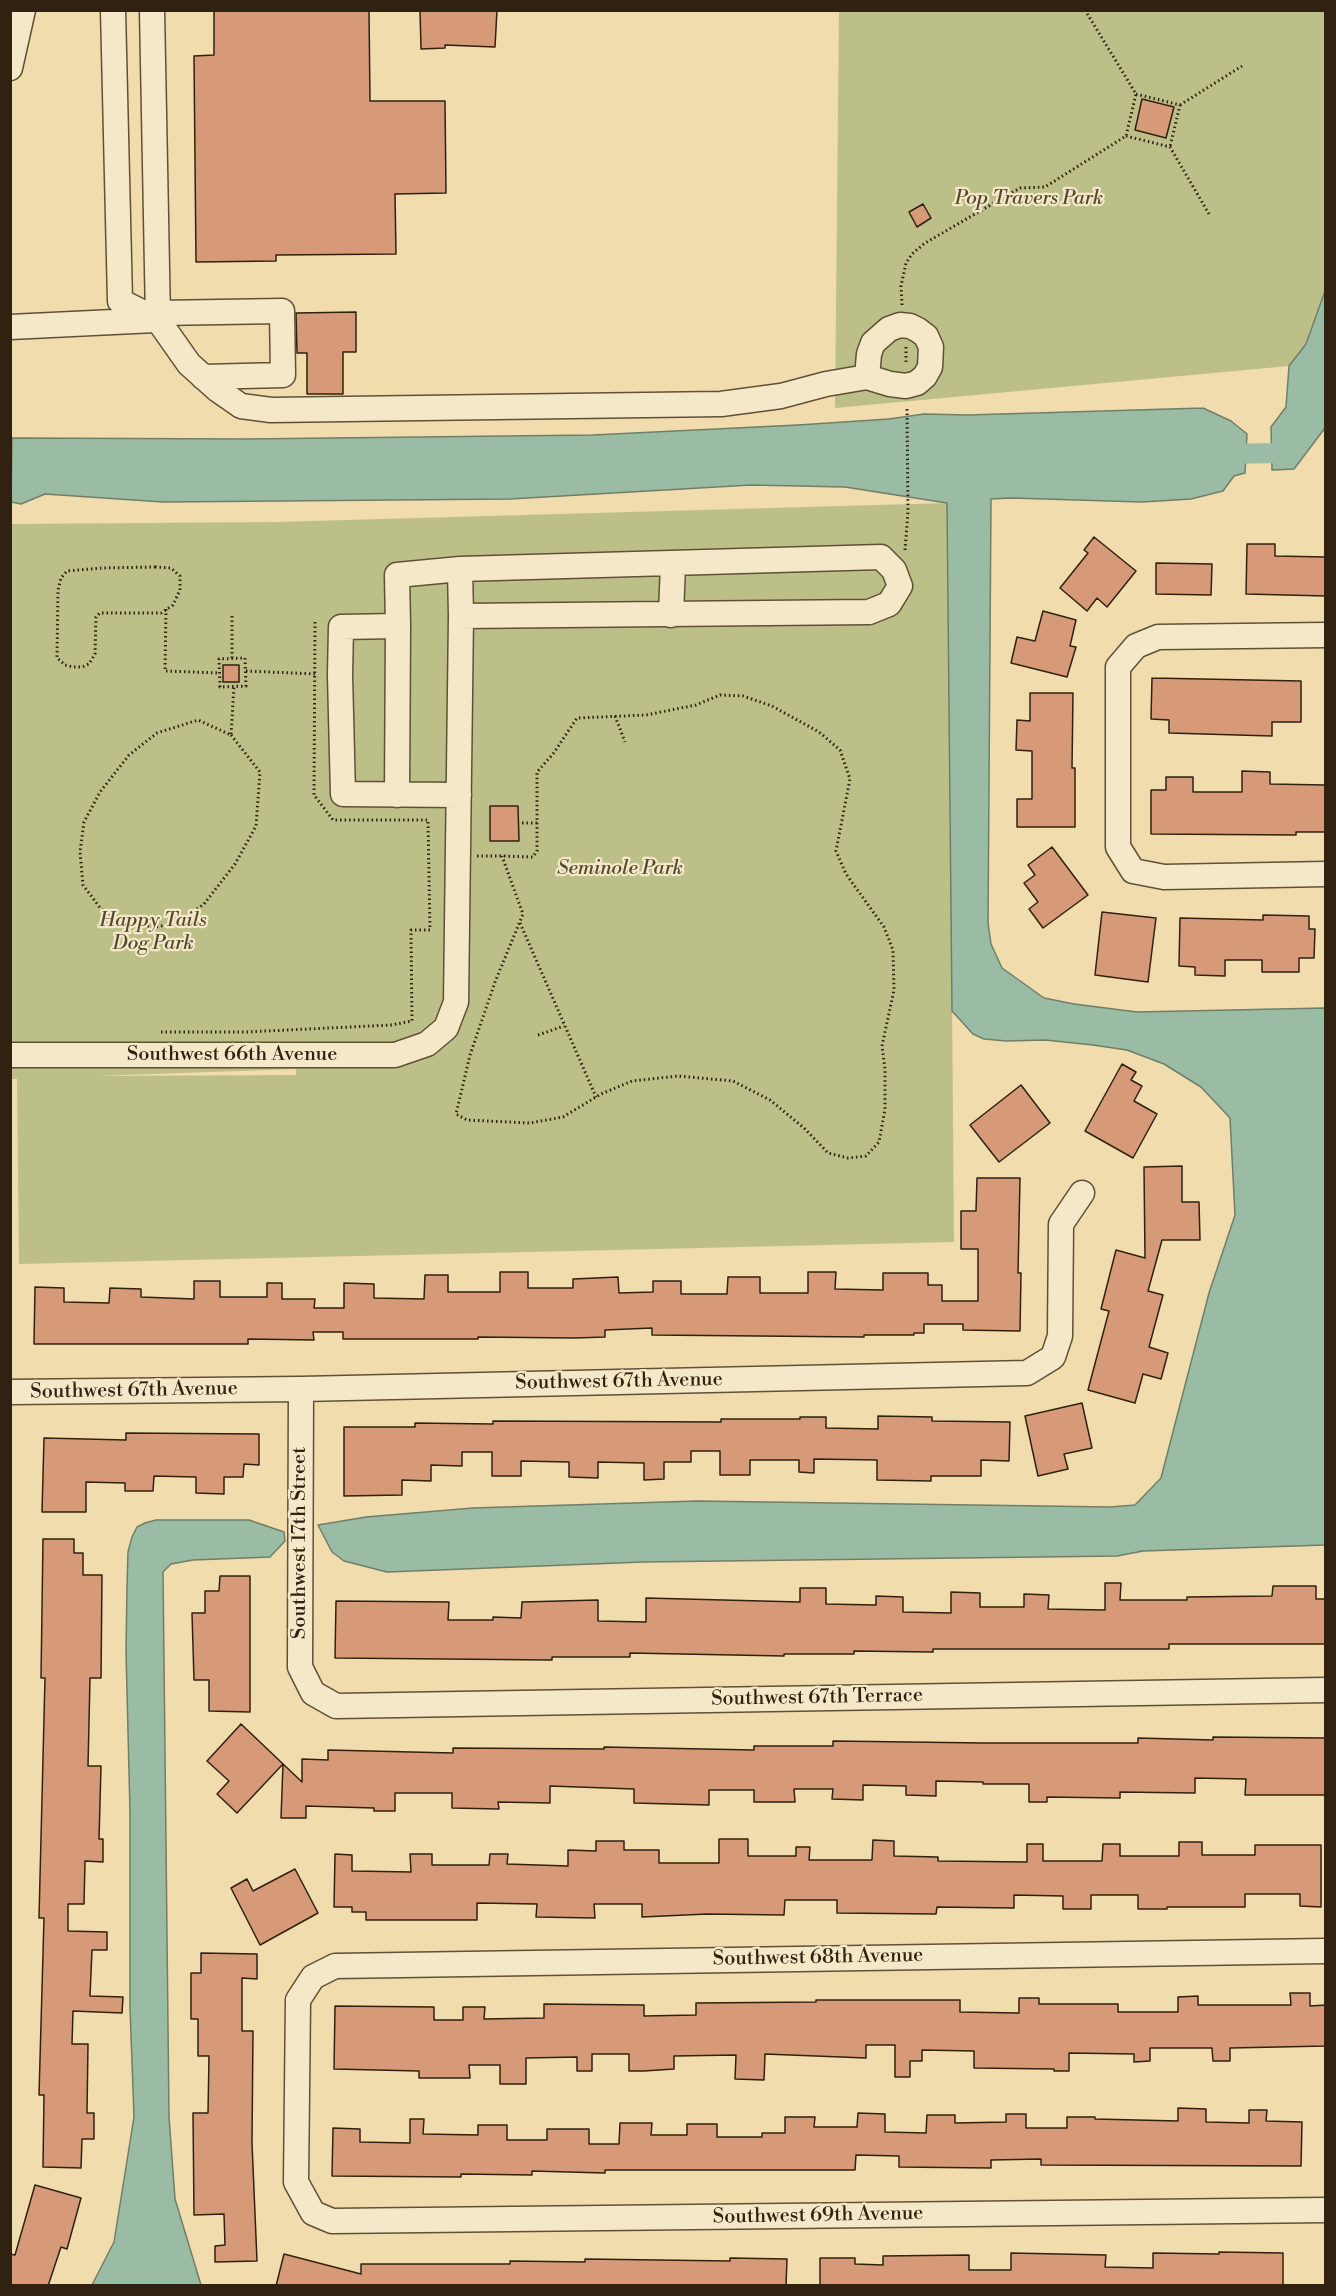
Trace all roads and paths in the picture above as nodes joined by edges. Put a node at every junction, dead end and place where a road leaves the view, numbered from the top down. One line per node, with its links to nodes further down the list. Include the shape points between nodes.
1 (23, 10): 6 (street)
2 (112, 10): 12 (street, via 120,301)
3 (152, 10): 12 (street)
4 (1085, 10): 7 (path)
5 (1242, 66): 8 (path)
6 (10, 68)
7 (1136, 94): 8 (path); 9 (path)
8 (1180, 105): 10 (path)
9 (1126, 136): 10 (path); 13 (path, via 1045,187 1020,188 912,254 901,286)
10 (1170, 147): 11 (path)
11 (1209, 214)
12 (158, 316): 14 (street); 15 (street, via 189,364); 15 (street, via 282,311 283,375)
13 (906, 326): 16 (street, via 889,329 873,343); 17 (path); 17 (street, via 926,336 932,357 925,376)
14 (10, 327)
15 (203, 377): 16 (street, via 241,406 271,410 721,404 781,396)
16 (867, 377): 17 (street, via 890,384)
17 (906, 397): 20 (path, via 907,544)
18 (673, 564): 19 (street); 20 (street, via 881,557); 23 (street)
19 (459, 569): 24 (street); 25 (street, via 397,575)
20 (894, 570): 23 (street, via 900,586 889,604 869,612)
21 (166, 609): 21 (path, via 173,605 180,590 180,576 171,568 67,571 58,590 57,658 73,667 89,664 95,654 96,616 100,613); 29 (path, via 165,671)
22 (232, 615): 27 (path)
23 (671, 615): 24 (street)
24 (461, 616): 36 (street)
25 (398, 626): 30 (street, via 341,627); 35 (street)
26 (1326, 635): 41 (street, via 1158,637 1136,646 1118,667 1118,847 1133,871 1164,877)
27 (232, 658): 28 (path, via 245,658); 29 (path, via 219,659)
28 (246, 671): 30 (path); 31 (path, via 246,686)
29 (219, 673): 31 (path, via 220,687)
30 (340, 675): 35 (street, via 343,794)
31 (234, 686): 33 (path)
32 (615, 716): 34 (path); 38 (path, via 577,718 537,772); 48 (path, via 646,715 696,705 720,695 743,696 772,706 819,732 840,750 850,779 836,851 894,950 894,990 882,1046 885,1109 879,1143 866,1156 848,1158 828,1153 770,1100 733,1081 666,1077 632,1082)
33 (231, 735): 33 (path, via 198,720 158,733 129,755 100,792 84,822 80,852 83,885 101,909 127,923 156,927 179,922 204,904 235,864 256,826 260,772)
34 (625, 742)
35 (397, 795): 36 (street)
36 (459, 795): 40 (street)
37 (522, 823): 38 (path)
38 (537, 823): 39 (path, via 534,857)
39 (502, 856): 40 (path); 42 (path, via 523,914)
40 (458, 857): 47 (street, Southwest 66th Avenue, via 456,1002 446,1028 428,1044 394,1055)
41 (1326, 874)
42 (520, 922): 44 (path); 48 (path, via 470,1055 456,1114 467,1120 530,1123 563,1117)
43 (430, 930): 45 (path, via 411,930 412,1021)
44 (564, 1026): 46 (path); 48 (path)
45 (153, 1034)
46 (538, 1035)
47 (10, 1055)
48 (596, 1097)
49 (1082, 1193): 50 (street, Southwest 67th Avenue, via 1061,1224 1060,1336 1053,1357 1027,1373)
50 (301, 1389): 51 (street, Southwest 67th Avenue); 53 (street, Southwest 17th Street, via 300,1667)
51 (10, 1392)
52 (1326, 1690): 53 (street, Southwest 67th Terrace, via 336,1706)
53 (313, 1693)
54 (1326, 1951): 56 (street, Southwest 68th Avenue, via 335,1966 313,1977 298,2000 297,2182)
55 (1326, 2210): 56 (street, Southwest 69th Avenue, via 344,2221)
56 (313, 2213)

